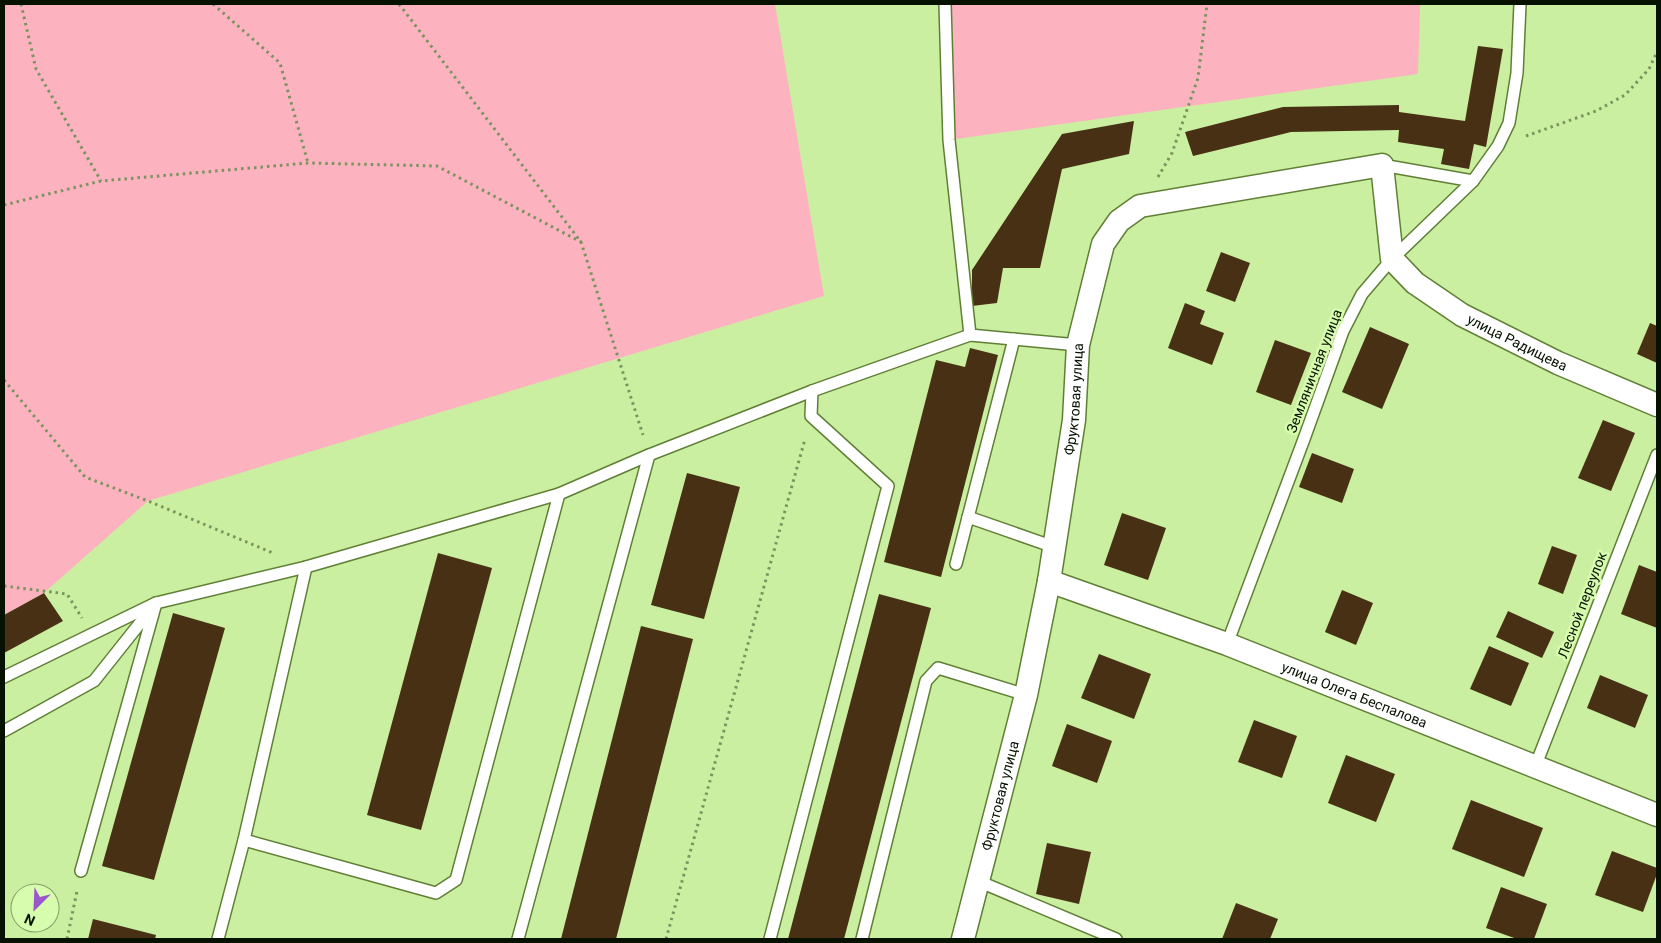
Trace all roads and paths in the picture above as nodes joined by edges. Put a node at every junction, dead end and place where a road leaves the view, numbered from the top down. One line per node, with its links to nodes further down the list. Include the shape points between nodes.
1 (21, 4): 12 (path, via 36,69)
2 (213, 4): 10 (path, via 280,63)
3 (399, 4): 15 (path)
4 (945, 4): 17 (lane, via 949,140)
5 (1207, 4): 9 (path, via 1198,78)
6 (1520, 4): 8 (lane, Земляничная улица, via 1517,74 1509,123)
7 (1657, 52): 8 (path, via 1649,69 1625,95 1596,111)
8 (1498, 146): 13 (lane, Земляничная улица)
9 (1172, 153)
10 (308, 163): 12 (path); 15 (path, via 437,166)
11 (1382, 165): 13 (lane); 16 (street); 19 (street, Фруктовая улица, via 1140,206 1119,221 1103,244)
12 (101, 181): 14 (path)
13 (1474, 181): 16 (lane, Земляничная улица)
14 (4, 205)
15 (581, 242): 24 (path)
16 (1392, 259): 22 (street, улица Радищева, via 1415,283 1462,314 1558,364); 35 (lane, Земляничная улица, via 1362,294 1343,330)
17 (970, 335): 18 (lane); 21 (lane)
18 (1014, 339): 19 (lane); 27 (lane)
19 (1078, 345): 28 (street, Фруктовая улица, via 1074,420)
20 (4, 380): 30 (path, via 86,477)
21 (812, 391): 23 (lane); 24 (lane)
22 (1657, 405)
23 (811, 416): 47 (path); 48 (lane, via 888,486)
24 (649, 455): 26 (lane); 46 (lane)
25 (1657, 455): 39 (lane, Лесной переулок)
26 (558, 494): 30 (lane); 41 (lane, via 456,880 436,893)
27 (968, 518): 28 (lane); 29 (lane)
28 (1054, 547): 31 (street, Фруктовая улица)
29 (956, 564)
30 (306, 567): 33 (lane); 41 (lane)
31 (1048, 581): 35 (street, улица Олега Беспалова); 37 (street, Фруктовая улица)
32 (4, 586): 34 (path, via 67,594)
33 (156, 603): 34 (lane); 38 (lane, via 94,682); 42 (lane)
34 (92, 634): 36 (lane)
35 (1227, 644): 39 (street, улица Олега Беспалова)
36 (4, 678)
37 (1026, 695): 43 (street, Фруктовая улица); 49 (lane, via 938,668 926,681)
38 (4, 731)
39 (1535, 766): 40 (street, улица Олега Беспалова)
40 (1657, 815)
41 (244, 840): 45 (lane)
42 (81, 871): 44 (path)
43 (978, 881): 50 (street, Фруктовая улица); 51 (lane)
44 (67, 939)
45 (218, 939)
46 (518, 939)
47 (666, 939)
48 (770, 939)
49 (862, 939)
50 (963, 939)
51 (1116, 939)

